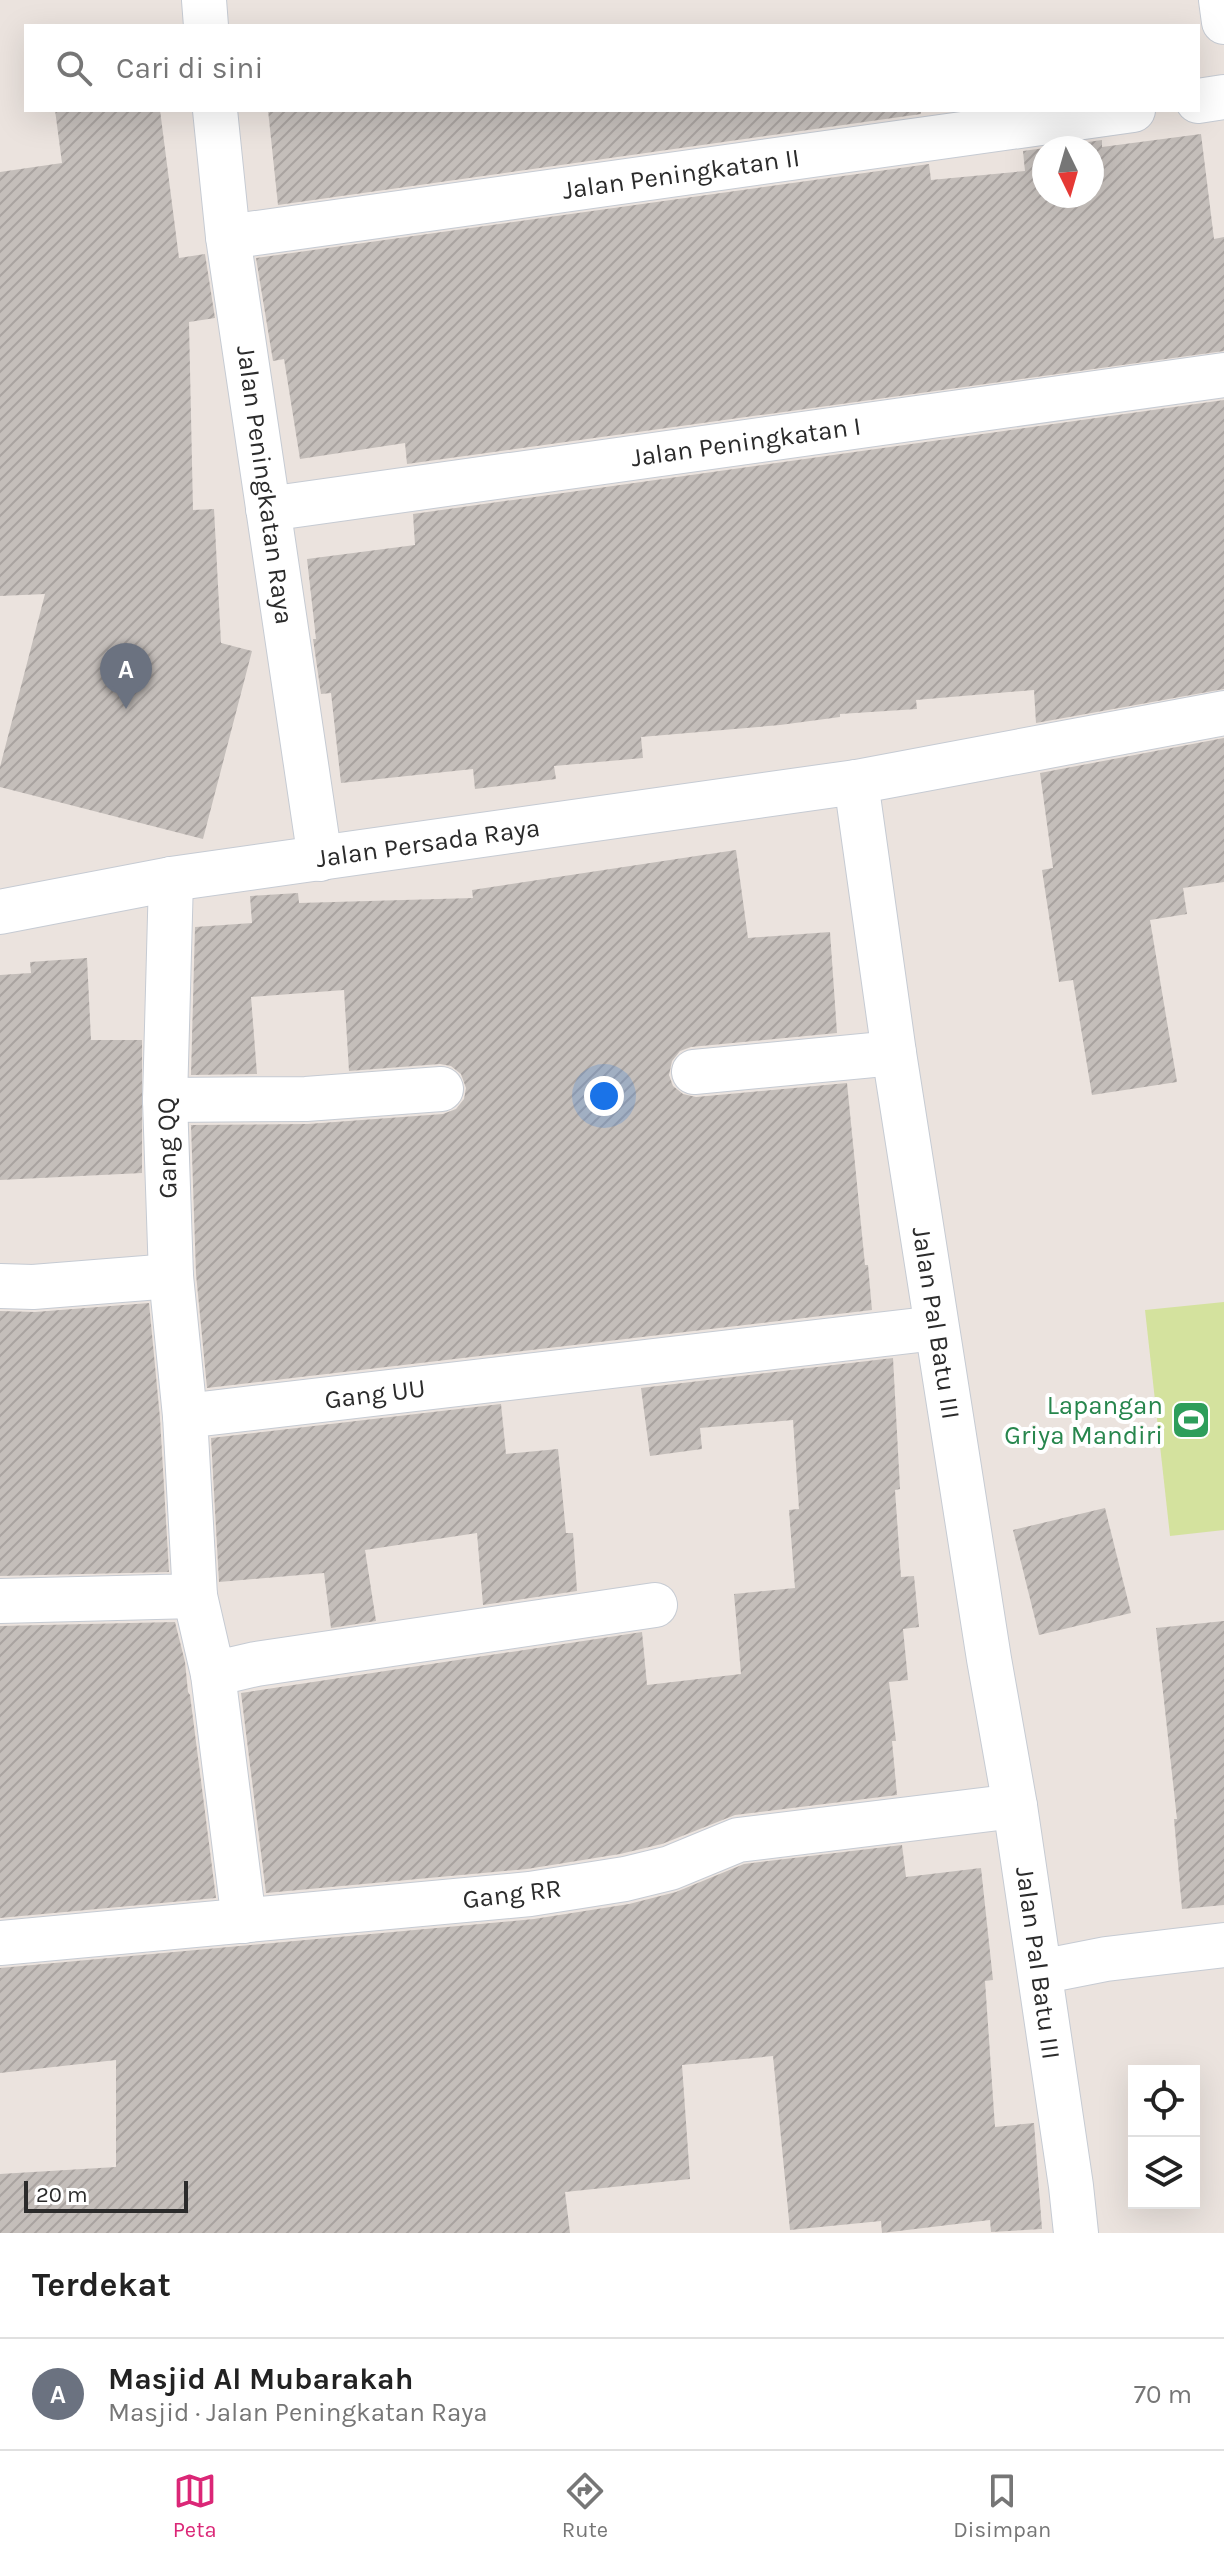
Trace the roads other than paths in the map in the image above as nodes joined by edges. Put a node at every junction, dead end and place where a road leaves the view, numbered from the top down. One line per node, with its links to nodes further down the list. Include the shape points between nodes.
1 (204, 0): 4 (street)
2 (1221, 0): 3 (street)
3 (1224, 22)
4 (206, 24)
5 (1224, 97): 6 (street)
6 (1200, 101)
7 (215, 112): 9 (street, Jalan Peningkatan Raya)
8 (1119, 112): 9 (street, Jalan Peningkatan II)
9 (228, 237): 11 (street, Jalan Peningkatan Raya)
10 (1224, 375): 11 (street, Jalan Peningkatan I)
11 (268, 509): 14 (street, Jalan Peningkatan Raya)
12 (1224, 713): 13 (street)
13 (856, 782): 14 (street, Jalan Persada Raya); 17 (street, Jalan Pal Batu III)
14 (320, 859): 15 (street, Jalan Persada Raya)
15 (171, 879): 16 (street, Jalan Persada Raya); 20 (street, Gang QQ)
16 (0, 912)
17 (894, 1053): 18 (street); 23 (street, Jalan Pal Batu III)
18 (694, 1072)
19 (441, 1089): 20 (street, via 306,1099)
20 (165, 1100): 21 (street, Gang QQ)
21 (171, 1276): 22 (street); 24 (street, Gang QQ)
22 (0, 1286)
23 (936, 1328): 24 (street, Gang UU); 29 (street, Jalan Pal Batu III)
24 (185, 1416): 25 (street)
25 (195, 1596): 26 (street); 28 (street)
26 (0, 1601)
27 (655, 1605): 28 (street)
28 (213, 1674): 30 (street)
29 (1015, 1806): 30 (street, Gang RR, via 738,1840 670,1868 530,1894); 33 (street, Jalan Pal Batu III)
30 (244, 1921): 31 (street, Gang RR)
31 (0, 1943)
32 (1224, 1945): 33 (street)
33 (1040, 1972): 34 (street, Jalan Pal Batu III)
34 (1076, 2233)

